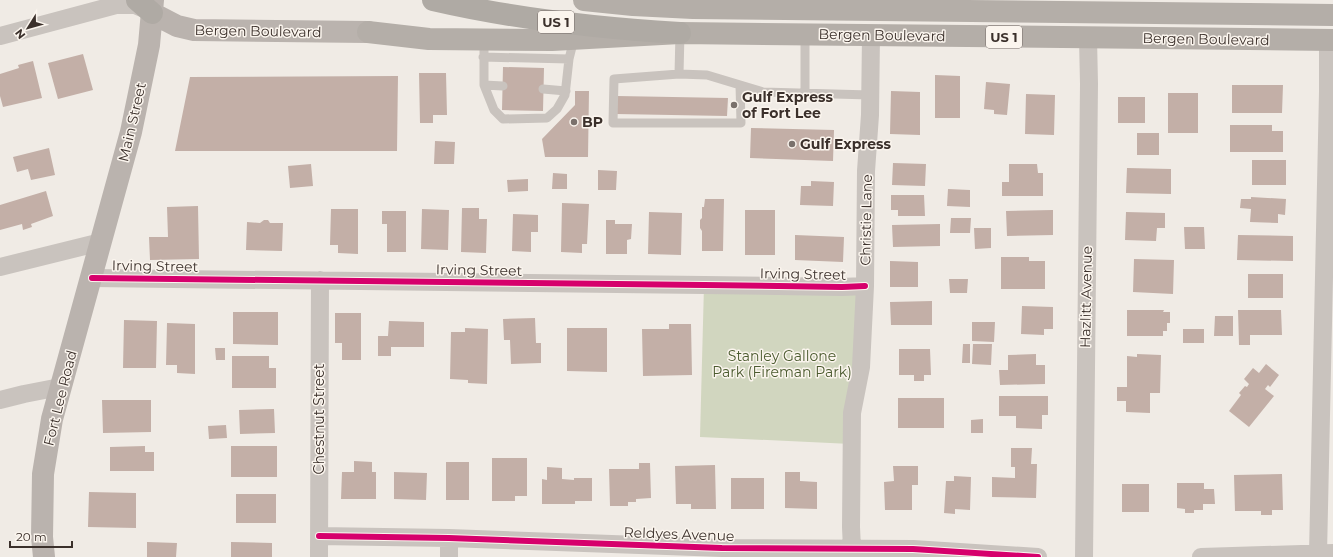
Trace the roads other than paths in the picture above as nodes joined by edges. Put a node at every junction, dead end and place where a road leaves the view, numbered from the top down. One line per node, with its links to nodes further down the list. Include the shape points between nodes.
1 (433, 0): 10 (highway, Bergen Boulevard / US 1, via 599,28)
2 (584, 0): 3 (highway, Bergen Boulevard / US 1)
3 (636, 2): 5 (highway, Bergen Boulevard / US 1, via 693,8)
4 (147, 4): 9 (main road, Bergen Boulevard, via 177,26 194,30); 13 (street, via 116,5); 26 (main road, Main Street, via 149,45 131,132)
5 (823, 5): 6 (highway, Bergen Boulevard / US 1)
6 (871, 5): 7 (highway, Bergen Boulevard / US 1)
7 (1092, 6): 8 (highway, Bergen Boulevard / US 1)
8 (1333, 15)
9 (368, 32): 16 (highway)
10 (680, 33): 11 (highway, Bergen Boulevard / US 1); 17 (highway); 18 (lane)
11 (805, 34): 12 (highway, Bergen Boulevard / US 1); 24 (lane)
12 (871, 35): 14 (highway, Bergen Boulevard / US 1); 25 (street, Christie Lane)
13 (0, 36)
14 (1088, 38): 15 (highway, Bergen Boulevard / US 1); 42 (street, Hazlitt Avenue)
15 (1330, 40): 37 (street)
16 (484, 48): 17 (highway); 19 (lane)
17 (571, 49): 23 (lane)
18 (680, 74): 20 (lane, via 707,75); 20 (lane, via 614,79 613,123 741,123)
19 (484, 85): 21 (lane); 23 (lane, via 494,110 503,119 547,118 557,109)
20 (740, 85): 24 (lane, via 763,92)
21 (502, 86)
22 (544, 89): 23 (lane)
23 (566, 91)
24 (805, 94): 25 (lane)
25 (870, 95): 30 (street, Christie Lane, via 866,171)
26 (101, 242): 27 (street); 28 (main road, Fort Lee Road)
27 (0, 267)
28 (92, 278): 29 (street, Irving Street); 31 (main road, Fort Lee Road)
29 (320, 280): 30 (street, Irving Street, via 842,288); 33 (street, Chestnut Street)
30 (865, 286): 35 (street, Christie Lane, via 861,367 852,413)
31 (60, 387): 32 (street); 38 (main road, Fort Lee Road, via 43,474)
32 (0, 400)
33 (319, 536): 34 (street, Reldyes Avenue); 39 (street, Chestnut Street)
34 (449, 538): 35 (street, Reldyes Avenue, via 722,548); 40 (street)
35 (852, 549): 36 (street, Reldyes Avenue)
36 (913, 553): 41 (street, Reldyes Avenue)
37 (1326, 554): 43 (street)
38 (44, 557)
39 (319, 557)
40 (449, 557)
41 (1038, 557)
42 (1084, 557)
43 (1201, 557)

